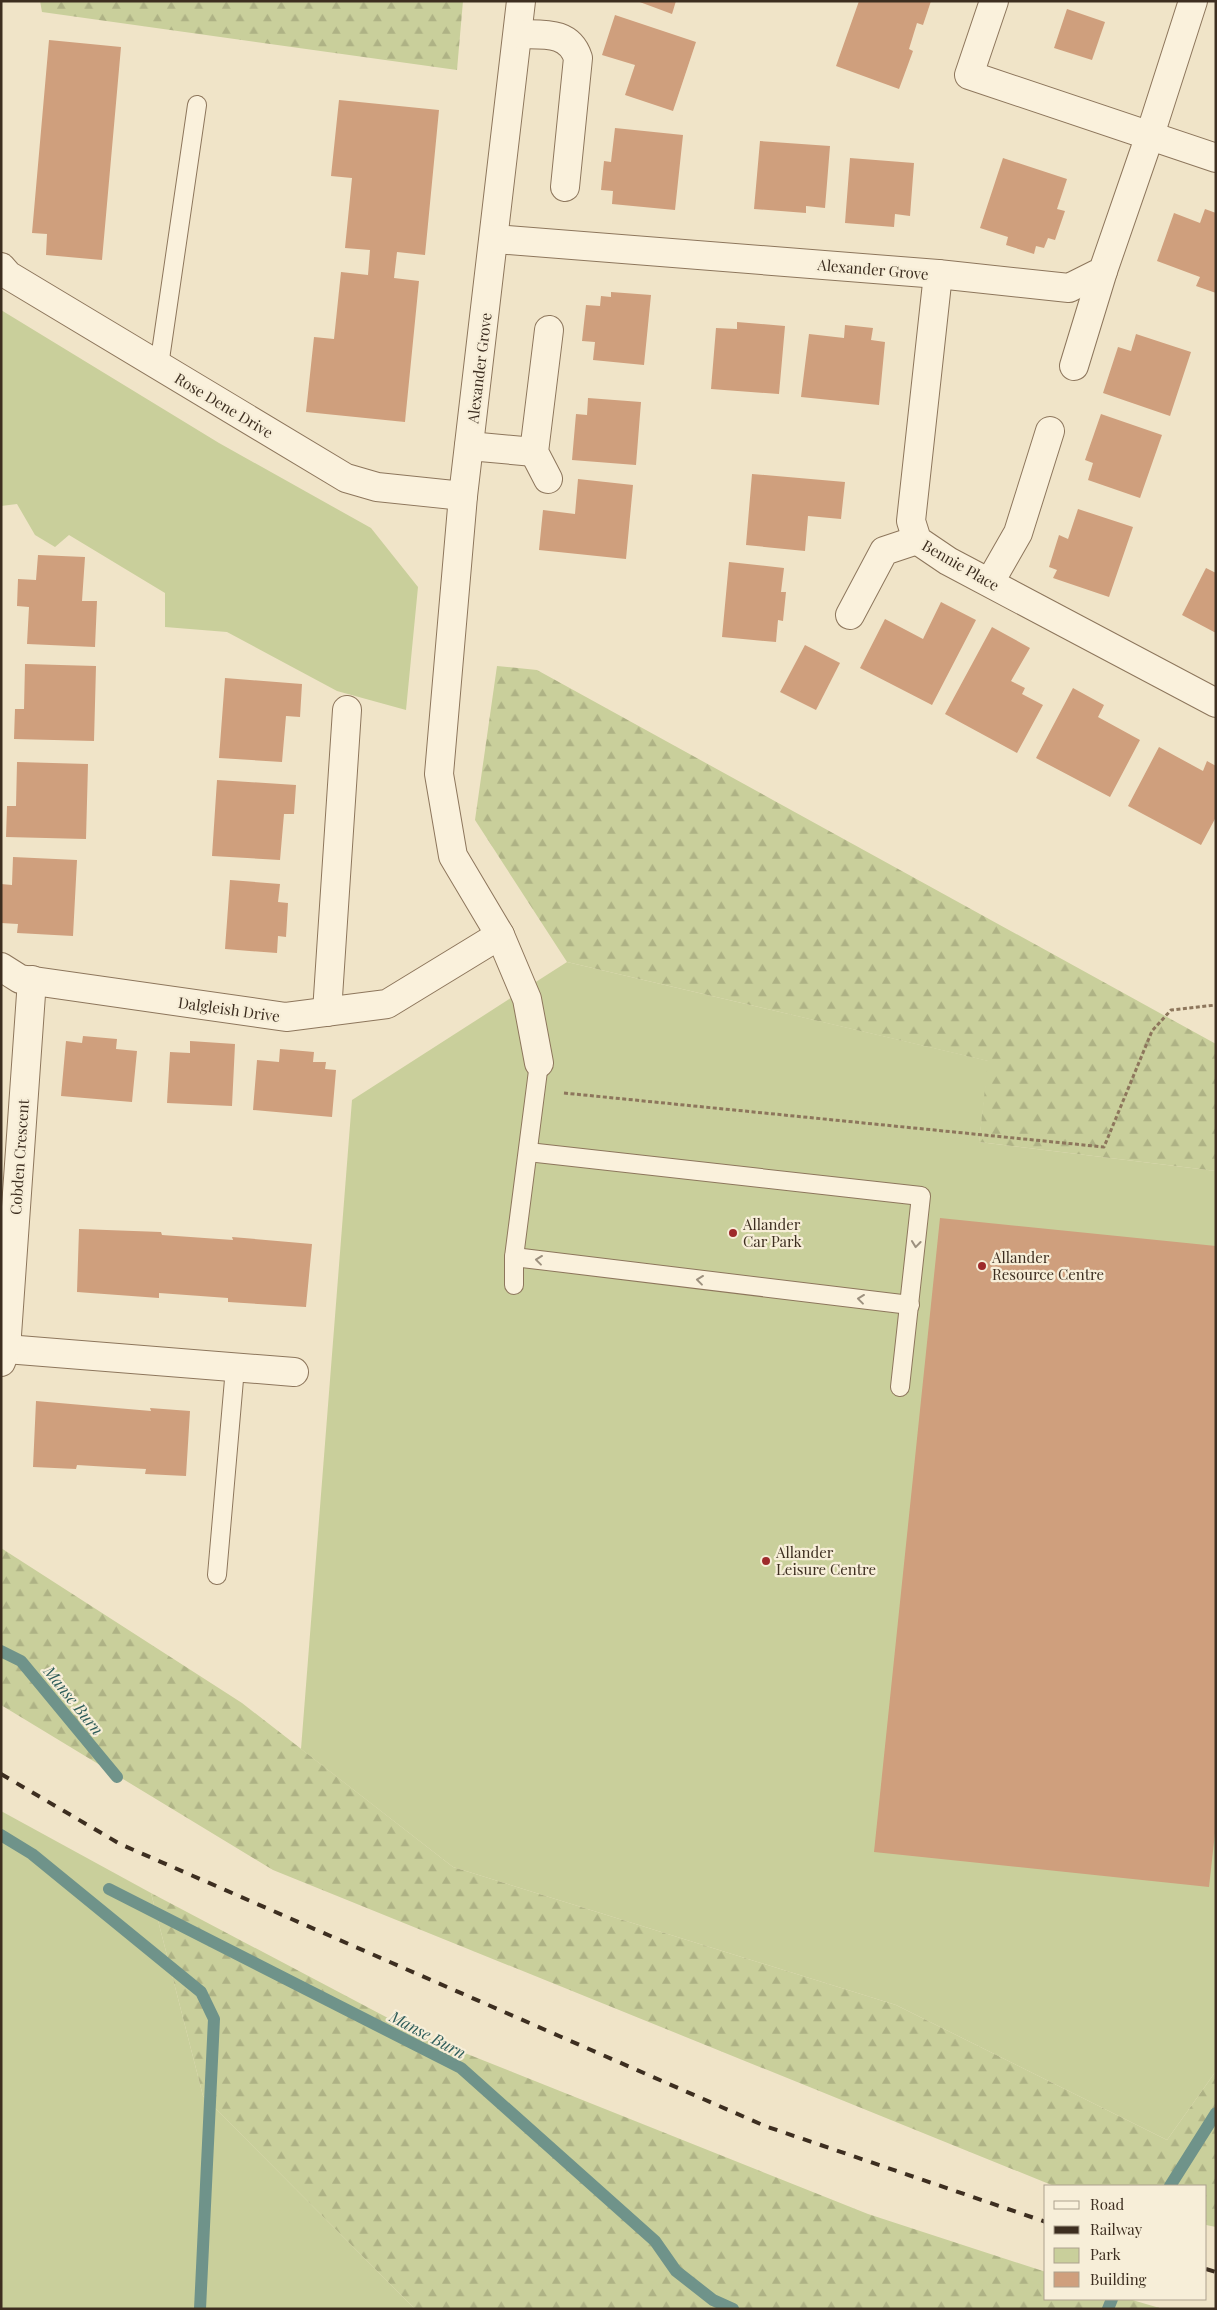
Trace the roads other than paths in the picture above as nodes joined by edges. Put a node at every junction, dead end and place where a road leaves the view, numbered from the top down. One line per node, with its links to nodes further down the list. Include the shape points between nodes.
1 (522, 1): 4 (street, Alexander Grove)
2 (994, 1): 6 (street, via 969,74)
3 (1192, 1): 6 (street)
4 (518, 34): 8 (street, via 555,36 575,48 578,58); 9 (street, Alexander Grove)
5 (197, 105): 14 (lane)
6 (1150, 135): 7 (street); 11 (street)
7 (1216, 158)
8 (565, 187)
9 (495, 239): 12 (street, Alexander Grove); 17 (street, Alexander Grove)
10 (1, 267): 14 (street, Rose Dene Drive, via 8,275)
11 (1103, 271): 12 (street, Alexander Grove, via 1069,288); 15 (street)
12 (938, 274): 21 (street, Bennie Place, via 911,520)
13 (549, 330): 18 (street)
14 (159, 366): 20 (street, Rose Dene Drive, via 346,478 377,488)
15 (1074, 366)
16 (1050, 432): 22 (street, via 1018,533)
17 (469, 446): 18 (street); 20 (street, Alexander Grove)
18 (534, 452): 19 (street)
19 (548, 480)
20 (463, 496): 26 (street, Alexander Grove, via 439,774 453,856)
21 (917, 540): 22 (street, Bennie Place, via 948,561); 23 (street, via 884,551)
22 (990, 582): 24 (street, Bennie Place)
23 (850, 615)
24 (1216, 702)
25 (347, 710): 29 (street)
26 (500, 934): 29 (street, Dalgleish Drive, via 387,1004); 30 (street, Alexander Grove, via 528,998)
27 (1, 967): 28 (street, Dalgleish Drive, via 20,979)
28 (32, 980): 29 (street, Dalgleish Drive, via 286,1017); 35 (street, Cobden Crescent)
29 (327, 1012)
30 (539, 1063): 31 (lane)
31 (528, 1152): 32 (lane); 34 (lane, one-way to 34, via 921,1196)
32 (514, 1258): 33 (lane); 34 (lane, one-way to 32)
33 (514, 1285)
34 (910, 1305): 38 (lane)
35 (4, 1356): 36 (street)
36 (235, 1368): 37 (street); 39 (lane)
37 (294, 1372)
38 (900, 1387)
39 (217, 1575)

